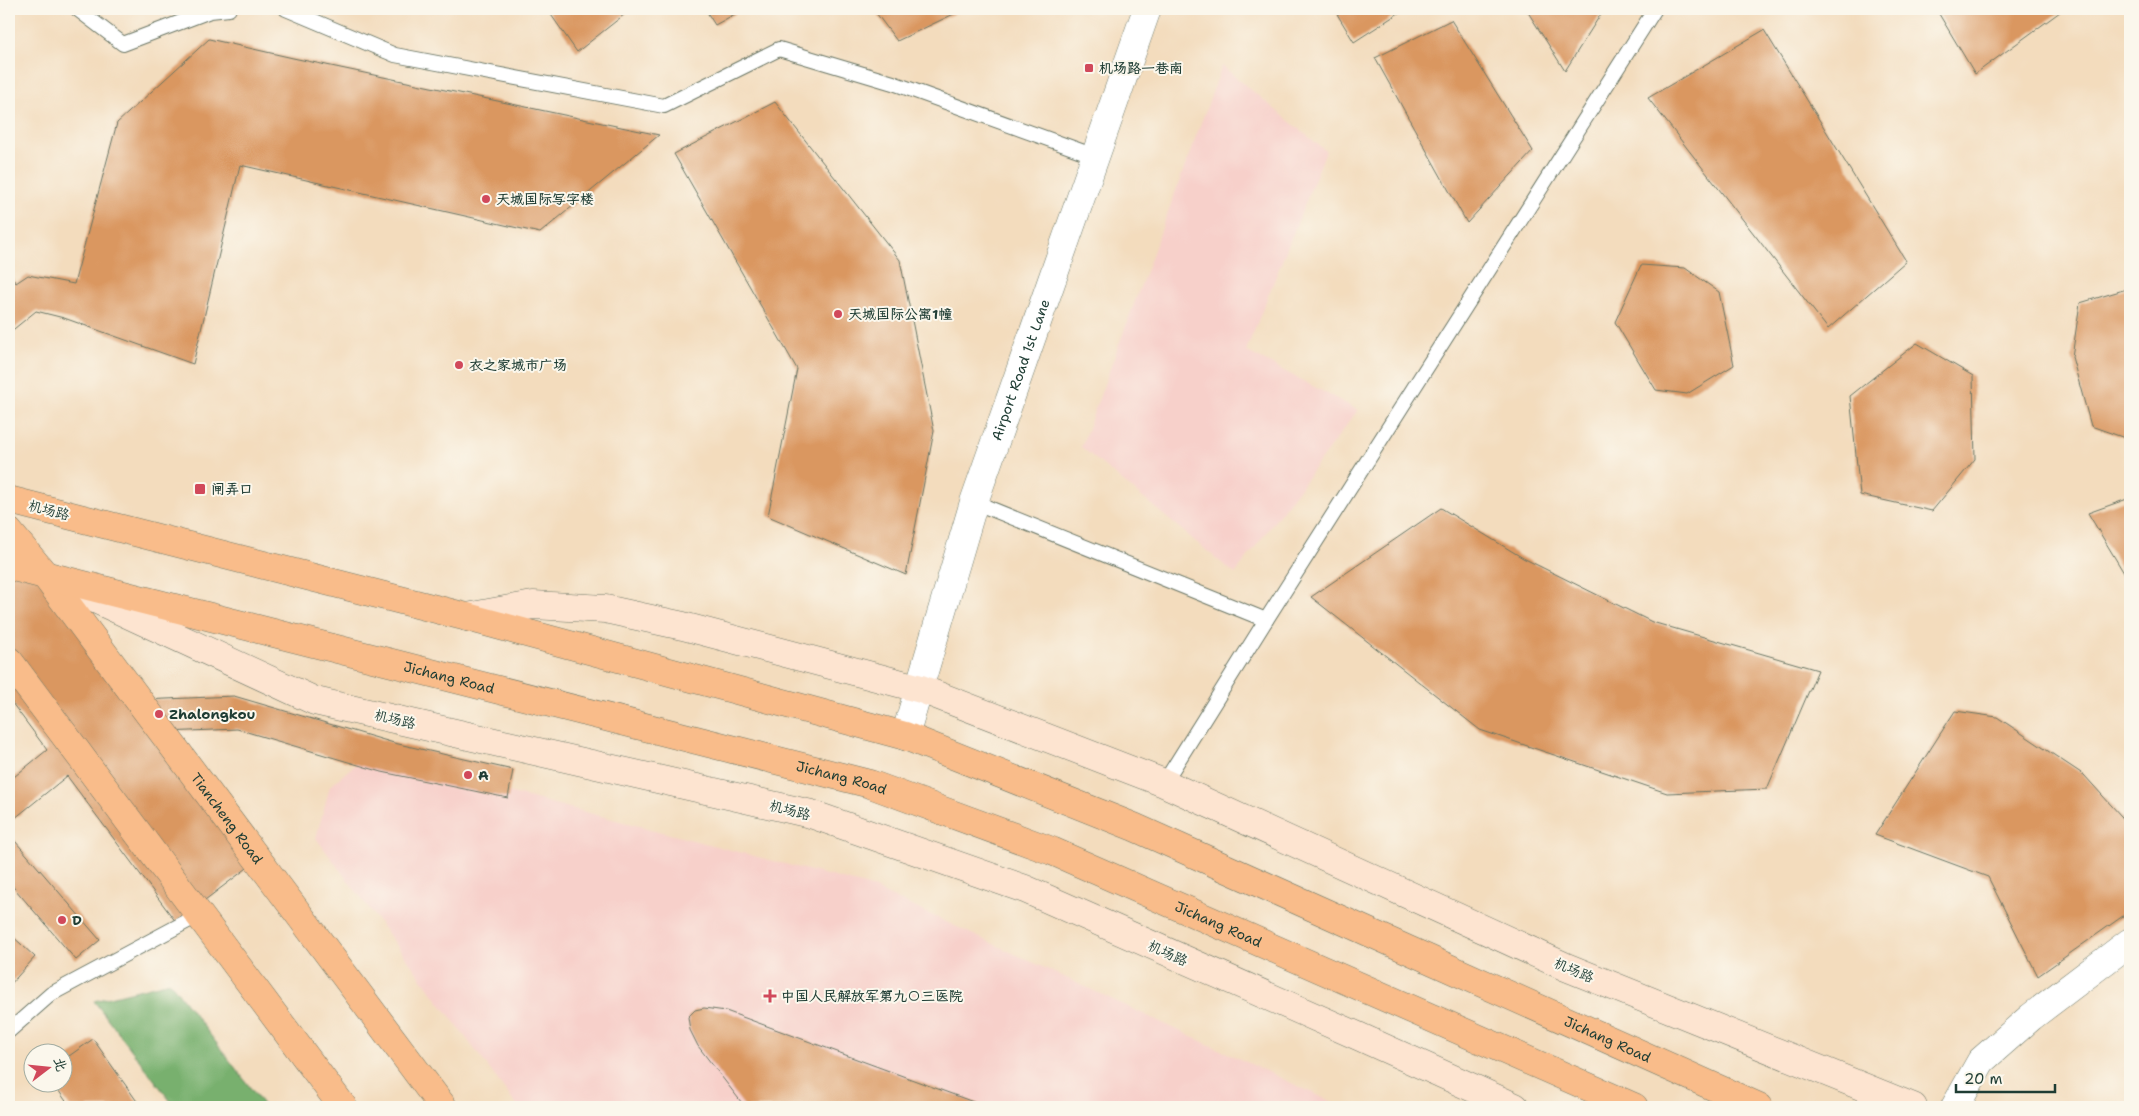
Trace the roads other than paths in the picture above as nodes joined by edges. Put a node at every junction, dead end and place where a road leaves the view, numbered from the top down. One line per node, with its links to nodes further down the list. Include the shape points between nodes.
1 (77, 9): 2 (lane, via 123,44 210,11)
2 (229, 9)
3 (286, 9): 6 (lane, via 395,55 664,106 779,49 894,83)
4 (1147, 9): 6 (street, Airport Road 1st Lane)
5 (1655, 9): 13 (lane)
6 (1095, 156): 8 (street, Airport Road 1st Lane)
7 (9, 500): 12 (main road, 机场路)
8 (974, 502): 13 (lane); 15 (street, Airport Road 1st Lane)
9 (9, 532): 11 (main road, Tiancheng Road)
10 (9, 566): 11 (main road, Jichang Road)
11 (45, 575): 22 (main road, Tiancheng Road); 23 (main road, 机场路, via 315,701 811,814 1025,889); 24 (main road, Jichang Road, via 870,784 1052,851)
12 (467, 616): 15 (main road, 机场路, via 533,606 605,609 683,626); 16 (main road, 机场路)
13 (1266, 620): 17 (lane)
14 (9, 661): 18 (main road)
15 (921, 689): 16 (street, Airport Road 1st Lane); 17 (main road, 机场路)
16 (905, 736): 25 (main road, Jichang Road, via 1134,827)
17 (1164, 783): 26 (main road, 机场路, via 1566,967)
18 (199, 916): 20 (lane, via 51,994); 21 (main road)
19 (2130, 942): 27 (street, via 2031,1017 1981,1060)
20 (9, 1031)
21 (343, 1107)
22 (443, 1107)
23 (1515, 1107)
24 (1634, 1107)
25 (1759, 1107)
26 (1913, 1107)
27 (1955, 1107)

